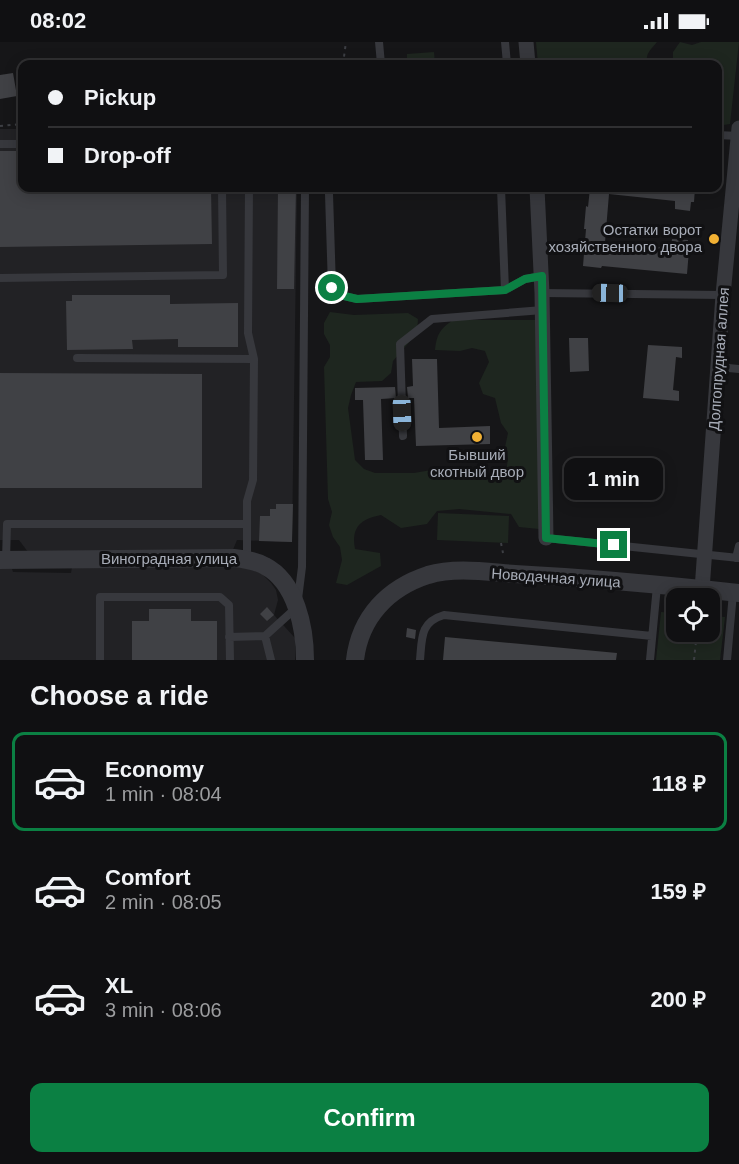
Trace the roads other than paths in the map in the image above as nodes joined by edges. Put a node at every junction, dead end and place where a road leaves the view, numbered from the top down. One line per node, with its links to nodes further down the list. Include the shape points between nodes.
1 (379, 42): 4 (lane)
2 (505, 42): 5 (lane)
3 (526, 42): 6 (street)
4 (381, 60)
5 (507, 60)
6 (528, 60)
7 (739, 134): 8 (lane); 21 (street, Долгопрудная аллея)
8 (722, 135)
9 (0, 144): 10 (lane)
10 (18, 144)
11 (222, 192): 18 (lane, via 223,275)
12 (249, 192): 24 (lane, via 248,333)
13 (305, 192): 40 (lane, via 302,567)
14 (329, 192): 19 (lane, via 332,288 340,295 357,299)
15 (501, 192): 19 (lane)
16 (537, 192): 17 (street)
17 (542, 276): 19 (lane, via 525,279); 20 (street)
18 (0, 278)
19 (505, 290)
20 (543, 293): 21 (lane); 22 (street)
21 (723, 295): 25 (street, Долгопрудная аллея)
22 (543, 310): 27 (lane, via 432,319 400,344); 29 (street)
23 (77, 358): 24 (lane)
24 (254, 359): 28 (lane, via 253,480)
25 (718, 367): 26 (lane); 31 (street, Долгопрудная аллея)
26 (739, 369)
27 (403, 436)
28 (248, 524): 33 (lane, via 7,524); 34 (lane)
29 (546, 538): 31 (lane)
30 (739, 546): 32 (lane)
31 (706, 554): 32 (lane); 37 (street, Долгопрудная аллея)
32 (737, 558)
33 (3, 560): 34 (street, Виноградная улица)
34 (247, 560): 40 (street, Виноградная улица, via 278,574)
35 (657, 586): 36 (street, Новодачная улица); 42 (lane); 48 (street, Новодачная улица, via 449,571 431,574 411,581 381,602 362,631)
36 (680, 588)
37 (702, 588)
38 (720, 592): 39 (street, Новодачная улица)
39 (736, 593): 51 (lane)
40 (297, 608): 41 (lane); 47 (street, Виноградная улица)
41 (265, 636): 43 (lane); 46 (lane)
42 (652, 636): 49 (lane, via 444,615 427,624); 50 (lane)
43 (230, 637): 44 (lane, via 229,605 220,597 100,597); 45 (lane)
44 (100, 660)
45 (230, 660)
46 (271, 660)
47 (305, 660)
48 (355, 660)
49 (420, 660)
50 (650, 660)
51 (727, 660)

